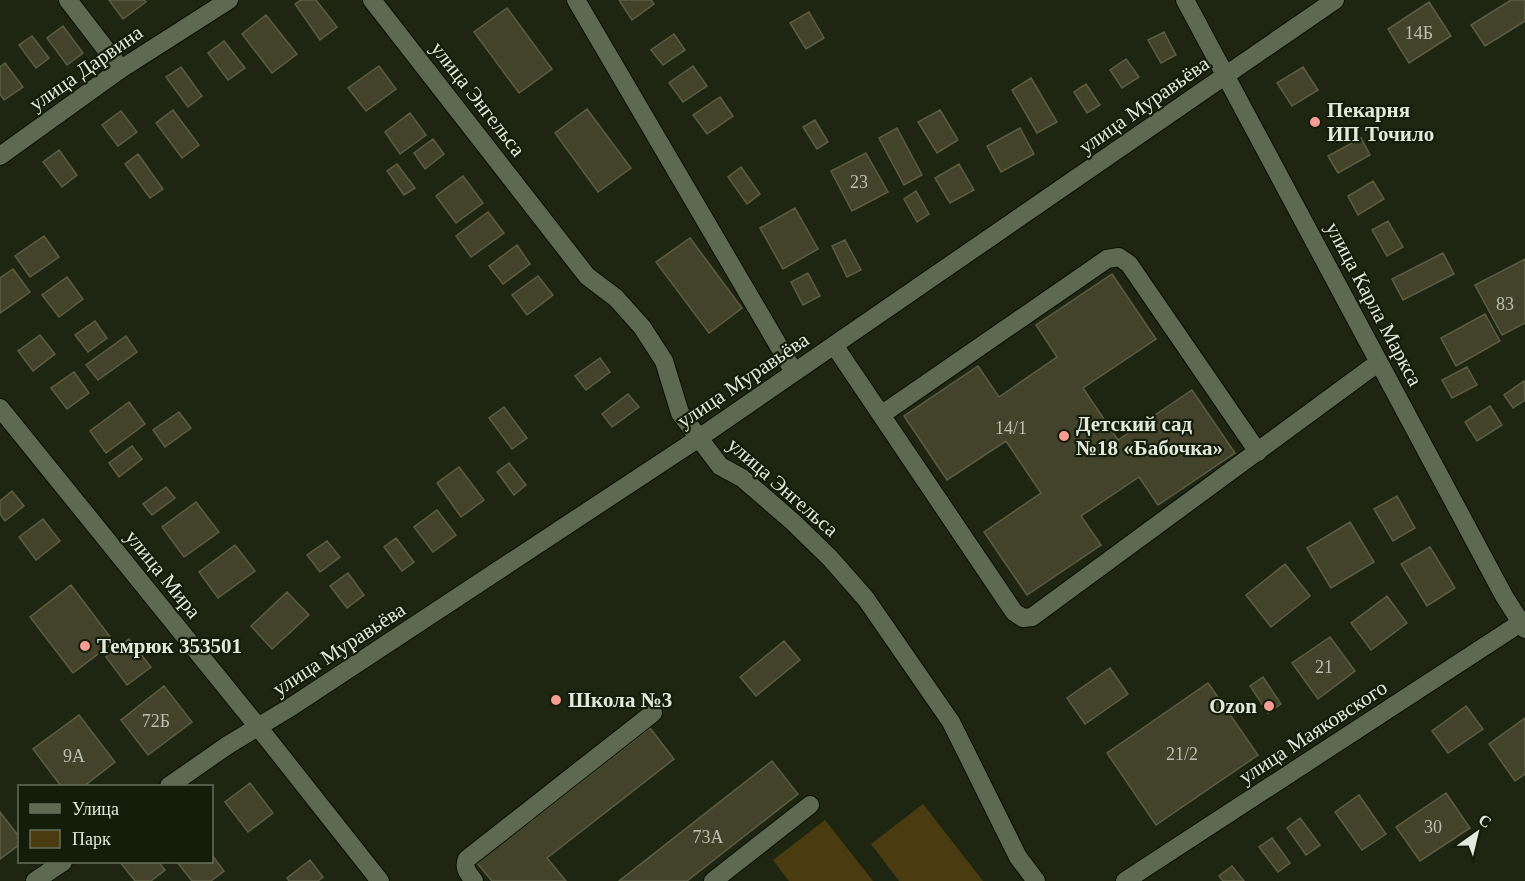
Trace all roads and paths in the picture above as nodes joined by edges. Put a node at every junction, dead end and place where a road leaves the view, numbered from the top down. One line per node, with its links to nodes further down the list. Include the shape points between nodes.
1 (69, 0): 7 (street)
2 (229, 0): 7 (street, улица Дарвина)
3 (372, 0): 15 (street, улица Энгельса, via 587,276 616,298 642,327 664,361 680,413)
4 (576, 0): 12 (street)
5 (1185, 0): 8 (street, улица Карла Маркса)
6 (1335, 0): 8 (street, улица Муравьёва)
7 (121, 69): 9 (street, улица Дарвина)
8 (1226, 76): 10 (street, улица Муравьёва); 11 (street, улица Карла Маркса)
9 (0, 156)
10 (834, 345): 12 (street, улица Муравьёва); 14 (street)
11 (1379, 362): 16 (street); 17 (street, улица Карла Маркса, via 1504,596)
12 (794, 372): 15 (street, улица Муравьёва)
13 (0, 408): 19 (street, улица Мира)
14 (881, 415): 16 (street, via 1107,259 1119,257 1129,264); 16 (street, via 1014,612 1023,618 1032,617)
15 (699, 438): 19 (street, улица Муравьёва); 27 (street, улица Энгельса, via 720,466 742,478 793,522 866,599 951,722 1018,856)
16 (1258, 452)
17 (1524, 624): 28 (street, улица Маяковского)
18 (653, 713): 25 (street, via 467,859 466,872)
19 (260, 728): 20 (street, улица Муравьёва); 24 (street, улица Мира)
20 (170, 785)
21 (810, 805): 26 (street)
22 (60, 863): 23 (street)
23 (35, 881)
24 (380, 881)
25 (474, 881)
26 (713, 881)
27 (1036, 881)
28 (1125, 881)

